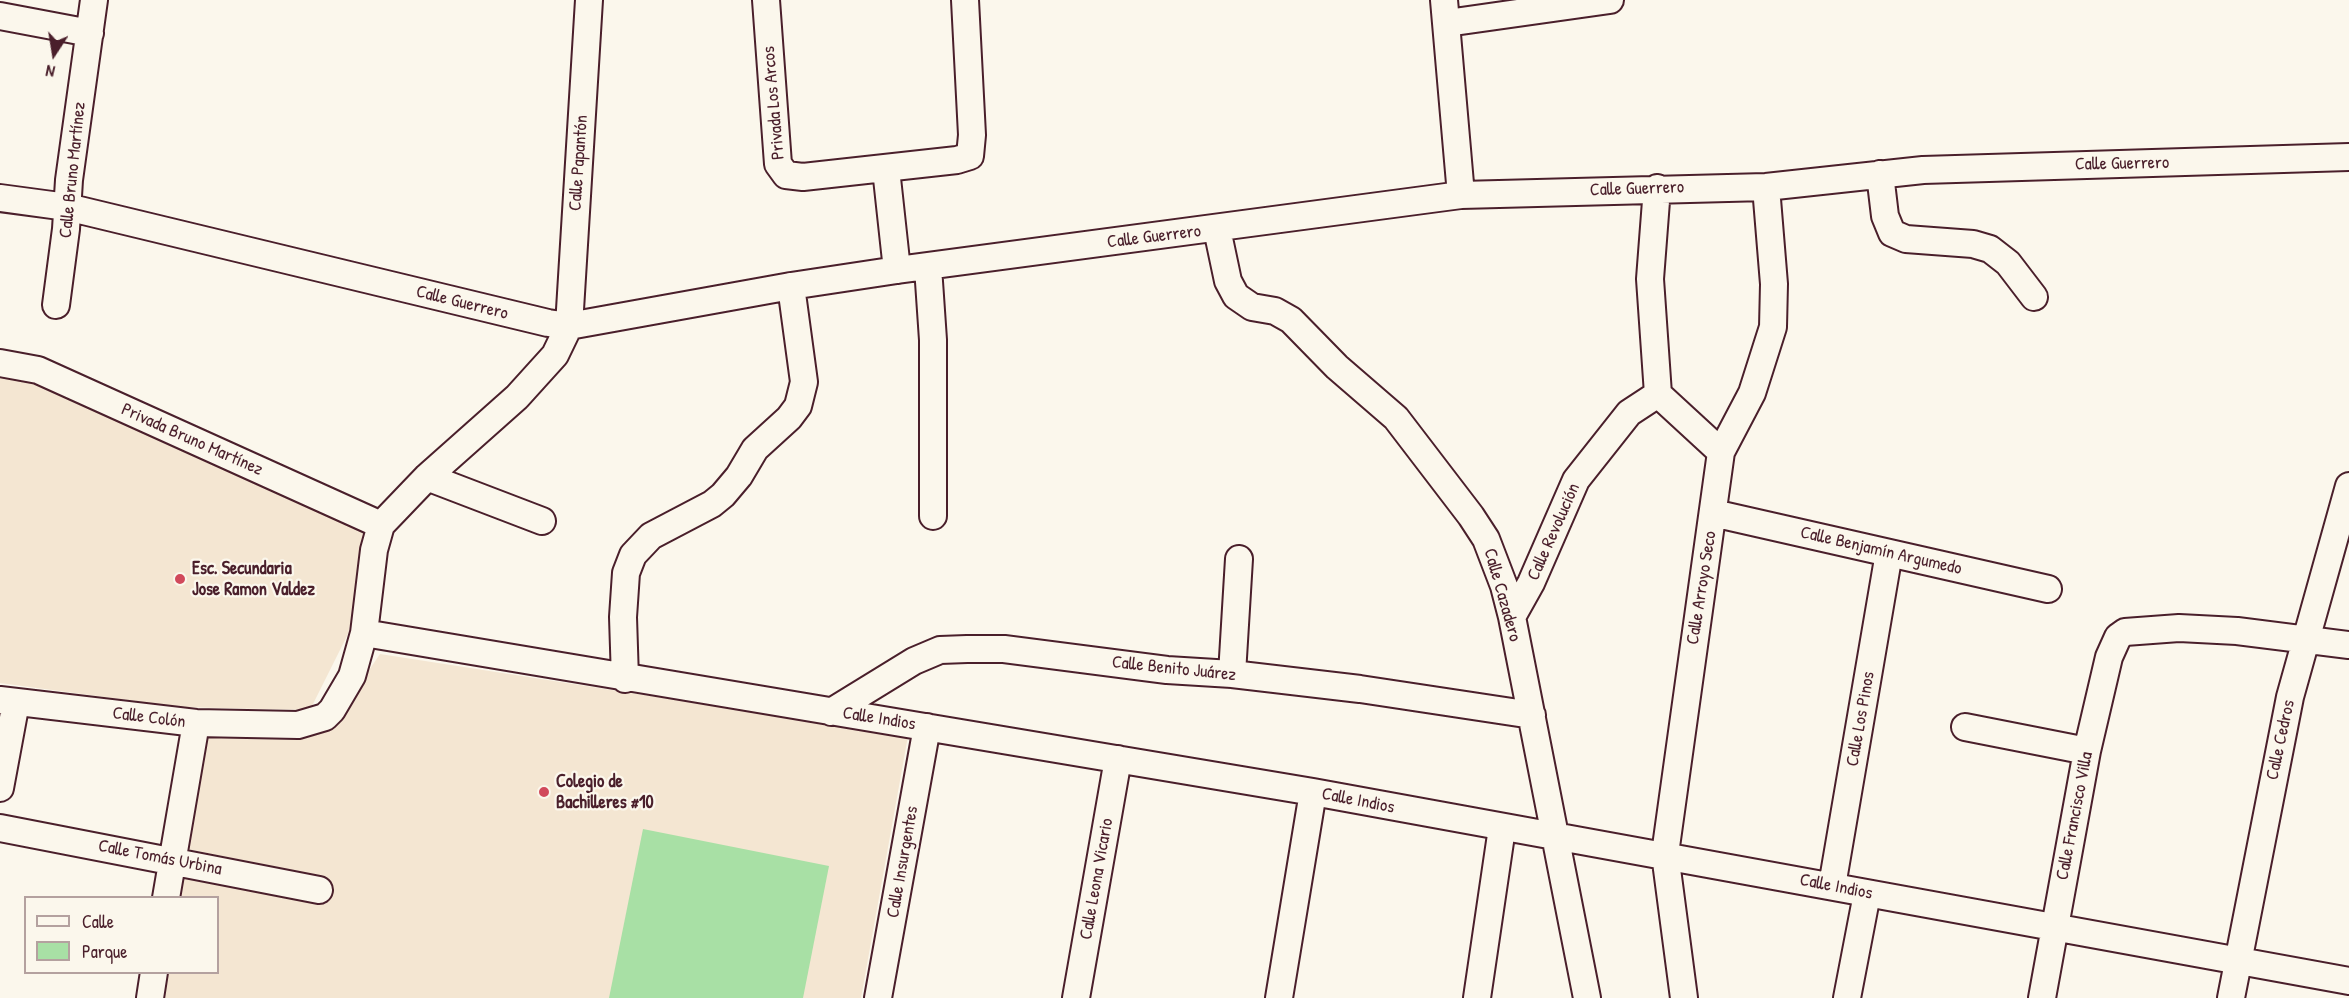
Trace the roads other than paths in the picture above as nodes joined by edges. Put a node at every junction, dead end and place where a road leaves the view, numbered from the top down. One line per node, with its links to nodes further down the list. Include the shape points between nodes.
1 (94, 0): 8 (street, Calle Bruno Martínez)
2 (589, 0): 23 (street, Calle Papantón)
3 (766, 0): 10 (street, Privada Los Arcos, via 774,131 781,171 804,177)
4 (965, 0): 10 (street, Privada Los Arcos, via 971,154 957,160)
5 (1610, 0): 6 (street)
6 (1446, 12): 14 (street)
7 (0, 16): 8 (street)
8 (90, 33): 16 (street, Calle Bruno Martínez)
9 (2349, 157): 11 (street, Calle Guerrero, via 1934,169)
10 (886, 169): 19 (street)
11 (1880, 174): 12 (street, Calle Guerrero); 21 (street, via 1892,233 1906,239 1990,249 2008,263)
12 (1766, 187): 13 (street, Calle Guerrero); 26 (street, Calle Arroyo Seco, via 1774,284 1773,327 1752,393)
13 (1657, 188): 14 (street, Calle Guerrero); 25 (street, via 1650,311)
14 (1461, 195): 17 (street, Calle Guerrero)
15 (0, 198): 16 (street, Calle Guerrero)
16 (68, 207): 22 (street, Calle Bruno Martínez); 23 (street, Calle Guerrero)
17 (1217, 229): 18 (street, Calle Guerrero); 36 (street, Calle Cazadero, via 1228,281 1236,296 1252,307 1275,311 1299,326 1337,367 1396,418 1471,516 1494,557)
18 (928, 267): 19 (street, Calle Guerrero); 30 (street, via 933,340)
19 (897, 270): 20 (street, Calle Guerrero)
20 (791, 286): 23 (street, Calle Guerrero); 41 (street, via 804,382 798,406 755,449 723,495 651,536 633,555 626,573 623,617)
21 (2034, 297)
22 (56, 305)
23 (569, 326): 27 (street, via 555,355 517,397)
24 (0, 363): 32 (street, Privada Bruno Martínez, via 38,370)
25 (1658, 394): 26 (street); 36 (street, Calle Revolución, via 1629,413 1576,480)
26 (1721, 452): 29 (street, Calle Arroyo Seco)
27 (427, 477): 31 (street); 32 (street)
28 (2349, 486): 38 (street, Calle Cedros)
29 (1713, 513): 33 (street, Calle Benjamín Argumedo); 55 (street, Calle Arroyo Seco)
30 (933, 516)
31 (542, 521)
32 (381, 525): 37 (street, Calle Colón, via 374,550)
33 (1889, 553): 35 (street, Calle Benjamín Argumedo); 57 (street, Calle Los Pinos)
34 (1239, 560): 40 (street)
35 (2048, 589)
36 (1512, 617): 44 (street, Calle Cazadero)
37 (364, 633): 41 (street, Calle Indios); 45 (street, Calle Colón, via 352,676 340,700 325,717 298,725)
38 (2306, 638): 39 (street); 48 (street, Calle Francisco Villa, via 2179,628 2126,632 2118,637 2109,657); 62 (street, Calle Cedros, via 2285,720)
39 (2349, 645)
40 (1232, 674): 43 (street, Calle Benito Juárez, via 1167,670 1004,649 940,650 899,669); 44 (street, Calle Benito Juárez)
41 (626, 679): 43 (street, Calle Indios)
42 (8, 701): 45 (street, Calle Colón); 50 (street)
43 (831, 712): 46 (street, Calle Indios)
44 (1532, 715): 54 (street, Calle Cazadero)
45 (196, 723): 56 (street)
46 (927, 726): 49 (street, Calle Indios); 66 (street, Calle Insurgentes)
47 (1965, 727): 48 (street)
48 (2087, 751): 61 (street, Calle Francisco Villa)
49 (1118, 759): 51 (street, Calle Indios); 67 (street, Calle Leona Vicario)
50 (0, 788)
51 (1313, 792): 53 (street, Calle Indios); 68 (street)
52 (0, 828): 56 (street, Calle Tomás Urbina)
53 (1502, 828): 54 (street, Calle Indios); 69 (street)
54 (1556, 835): 55 (street, Calle Indios); 70 (street, Calle Cazadero)
55 (1665, 854): 57 (street, Calle Indios); 71 (street, Calle Arroyo Seco)
56 (172, 860): 58 (street, Calle Tomás Urbina); 60 (street)
57 (1832, 886): 59 (street, Calle Indios)
58 (319, 890)
59 (1867, 894): 61 (street, Calle Indios); 72 (street)
60 (166, 896)
61 (2054, 929): 62 (street, Calle Indios); 73 (street, Calle Francisco Villa)
62 (2238, 963): 64 (street, Calle Indios); 74 (street, Calle Cedros)
63 (154, 974): 65 (street)
64 (2349, 981)
65 (150, 998)
66 (878, 998)
67 (1076, 998)
68 (1279, 998)
69 (1477, 998)
70 (1587, 998)
71 (1684, 998)
72 (1847, 998)
73 (2042, 998)
74 (2231, 998)

